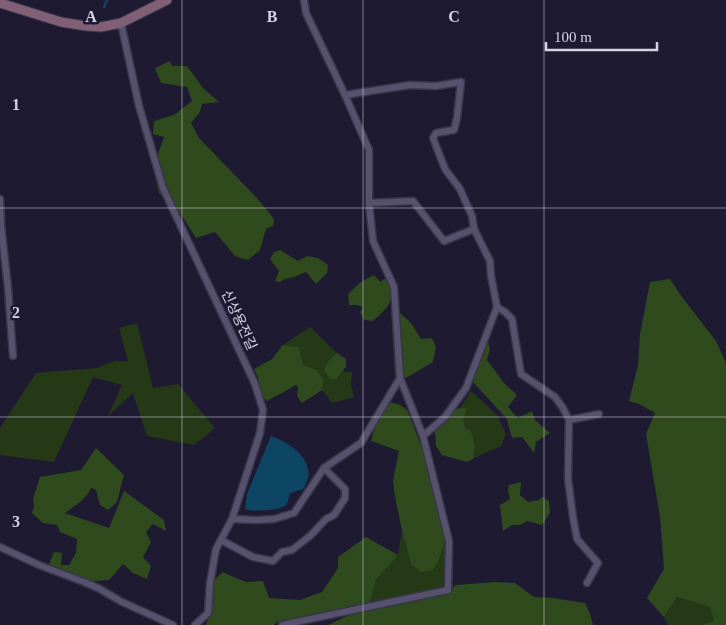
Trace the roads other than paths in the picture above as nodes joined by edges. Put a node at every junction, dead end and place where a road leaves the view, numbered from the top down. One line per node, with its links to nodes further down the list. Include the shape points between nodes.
1 (167, 0): 4 (main road)
2 (304, 0): 5 (street, via 306,14)
3 (0, 3): 4 (main road, via 61,22 101,27)
4 (121, 23): 18 (street, 신상용전길, via 139,106 163,188 256,384 263,410 260,433)
5 (345, 95): 7 (street, via 369,150); 8 (street, via 410,85 436,86 461,82 454,130 436,134 433,138 445,169 460,189)
6 (0, 199): 9 (street)
7 (369, 203): 8 (street, via 413,200 444,240); 13 (street, via 373,241 394,287)
8 (474, 229): 11 (street, via 490,261)
9 (8, 288): 10 (street); 12 (street)
10 (0, 290)
11 (497, 307): 15 (street, via 512,319 521,374 555,397); 16 (street, via 466,388 445,417)
12 (13, 356)
13 (400, 378): 16 (street); 17 (street, via 361,443)
14 (599, 414): 15 (street)
15 (568, 420): 21 (street, via 568,479 576,539 598,563)
16 (423, 436): 24 (street, via 449,541 448,590)
17 (324, 468): 18 (street, via 294,513 274,519); 19 (street, via 345,489 345,498 334,515 326,518 292,550 282,552 273,561 253,557)
18 (232, 519): 19 (street, 신상용전길)
19 (221, 540): 23 (street, 신상용전길, via 216,549 208,613)
20 (0, 547): 22 (street, via 98,588)
21 (587, 583)
22 (173, 625)
23 (195, 625)
24 (282, 625)

